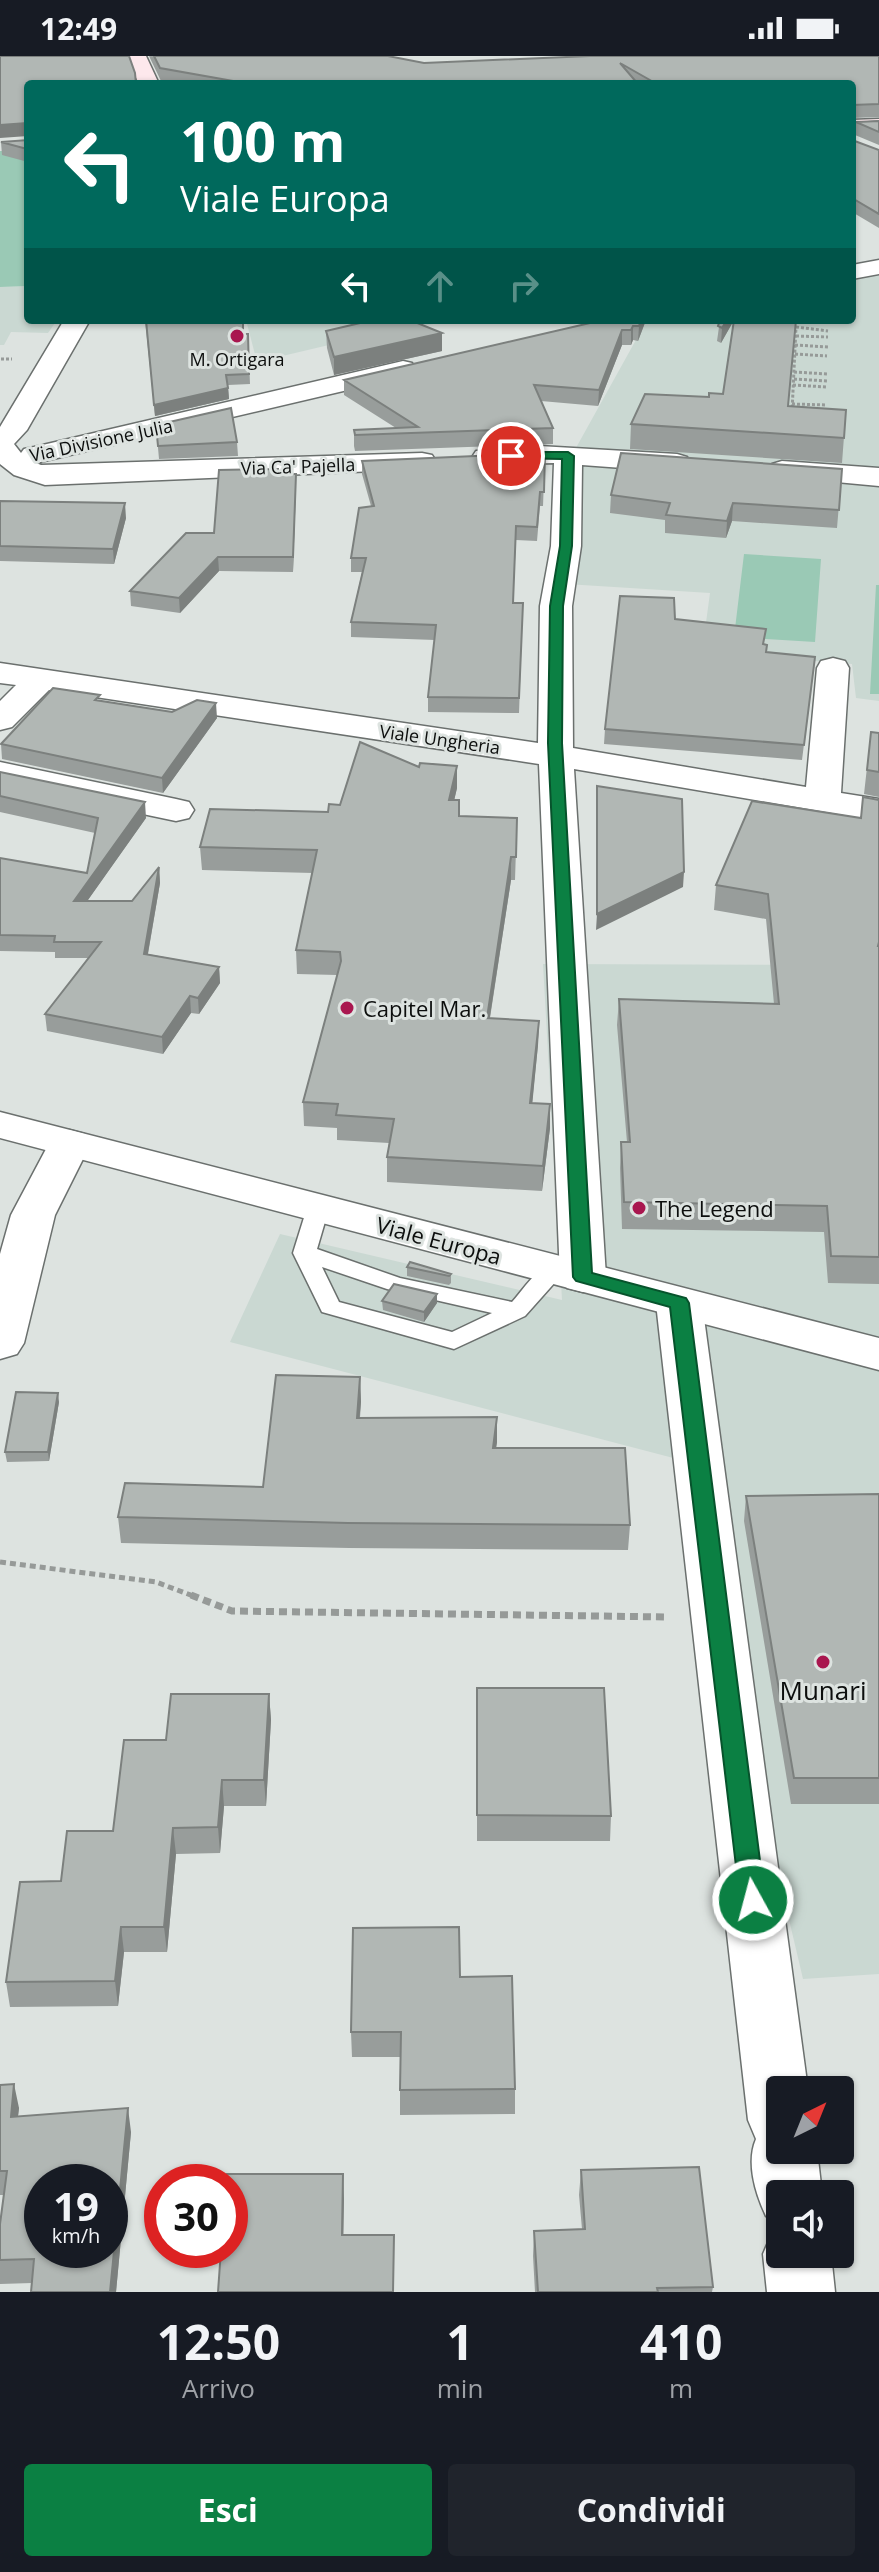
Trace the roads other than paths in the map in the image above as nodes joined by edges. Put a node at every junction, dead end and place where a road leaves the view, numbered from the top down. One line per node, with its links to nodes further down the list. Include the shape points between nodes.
1 (136, 56): 2 (main road)
2 (147, 80)
3 (879, 125): 4 (main road)
4 (856, 126)
5 (879, 267): 6 (street)
6 (856, 271)
7 (75, 324): 9 (street)
8 (421, 365): 9 (street, Via Divisione Julia, via 85,445)
9 (4, 447): 10 (street, Via Ca' Pajella, via 21,468 45,476)
10 (568, 456): 11 (street, Via Ca' Pajella); 18 (street, via 566,546 556,606)
11 (710, 465)
12 (751, 468): 13 (street)
13 (879, 477)
14 (833, 668): 20 (street)
15 (0, 673): 16 (street, Viale Ungheria)
16 (41, 680): 17 (street); 18 (street, Viale Ungheria)
17 (0, 720)
18 (556, 756): 20 (street, Viale Ungheria); 27 (street, via 565,924)
19 (0, 773): 21 (street)
20 (823, 801): 22 (street, Viale Ungheria)
21 (176, 810)
22 (879, 810)
23 (0, 1125): 24 (street, Viale Europa)
24 (69, 1143): 25 (street, Viale Europa); 30 (street, via 33,1215)
25 (318, 1208): 26 (lane); 27 (street, Viale Europa)
26 (304, 1253): 29 (lane, via 395,1284); 29 (lane, via 330,1307 454,1341)
27 (568, 1273): 28 (street, Viale Europa); 29 (lane)
28 (679, 1303): 31 (street, Viale Europa); 32 (street)
29 (517, 1311)
30 (0, 1343)
31 (879, 1354)
32 (775, 2076)
33 (798, 2268): 34 (street)
34 (801, 2292)

